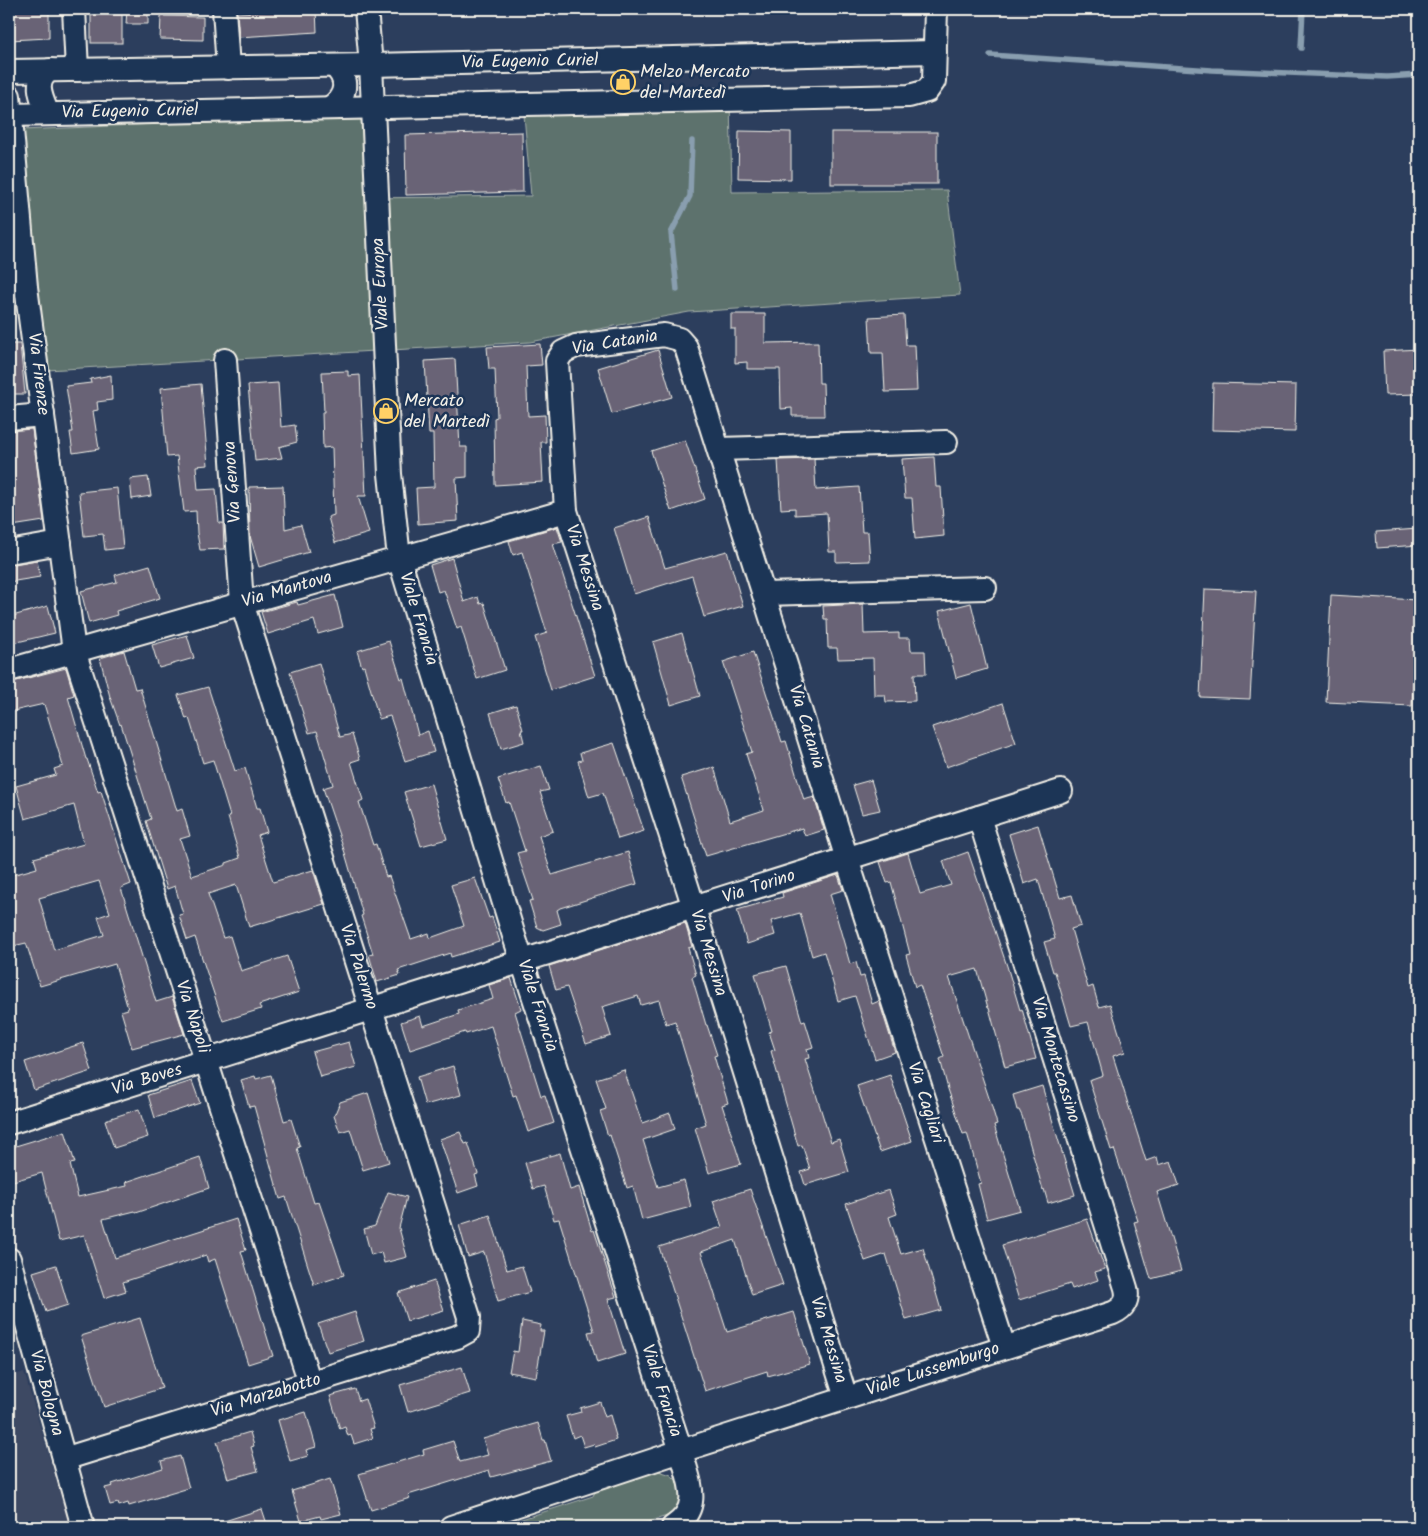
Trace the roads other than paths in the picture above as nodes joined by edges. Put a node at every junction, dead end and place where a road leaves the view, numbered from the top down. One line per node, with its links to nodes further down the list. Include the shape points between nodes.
1 (74, 9): 10 (street)
2 (224, 9): 8 (street)
3 (366, 9): 6 (street, Viale Europa)
4 (936, 9): 5 (street)
5 (935, 52): 6 (street, Via Eugenio Curiel); 12 (street, Via Eugenio Curiel, via 934,81 927,91 905,97)
6 (371, 65): 7 (street, Via Eugenio Curiel); 12 (street, Viale Europa)
7 (334, 66): 8 (street, Via Eugenio Curiel); 13 (street, via 339,70 344,86 342,97)
8 (228, 68): 10 (street, Via Eugenio Curiel)
9 (50, 70): 10 (street, Via Eugenio Curiel); 11 (street, Via Eugenio Curiel); 15 (street, Via Eugenio Curiel, via 40,83 41,98)
10 (77, 70)
11 (9, 71)
12 (372, 106): 13 (street, Via Eugenio Curiel); 25 (street, Viale Europa, via 390,474)
13 (331, 107): 15 (street, Via Eugenio Curiel)
14 (9, 109): 15 (street, Via Eugenio Curiel); 16 (street, Via Firenze)
15 (48, 114)
16 (18, 287): 18 (street, Via Firenze)
17 (224, 360): 28 (street, Via Genova)
18 (43, 415): 19 (street); 23 (street, Via Firenze)
19 (9, 418)
20 (946, 442): 21 (street)
21 (719, 449): 22 (street, Via Catania, via 686,347 678,339 664,335 572,348 560,354 556,367); 27 (street, Via Catania)
22 (566, 511): 25 (street, Via Mantova); 34 (street, Via Messina)
23 (60, 543): 24 (street); 29 (street, Via Firenze)
24 (9, 552)
25 (399, 558): 28 (street, Via Mantova); 35 (street, Viale Francia)
26 (985, 588): 27 (street)
27 (764, 594): 33 (street, Via Catania)
28 (242, 603): 29 (street, Via Mantova); 36 (street, Via Palermo)
29 (74, 651): 30 (street, Via Mantova); 37 (street, Via Napoli)
30 (9, 670)
31 (1062, 791): 32 (street, Via Torino)
32 (979, 817): 33 (street, Via Torino); 40 (street, Via Montecassino, via 1126,1288)
33 (847, 859): 34 (street, Via Torino); 42 (street, Via Cagliari)
34 (694, 907): 35 (street, Via Torino); 44 (street, Via Messina)
35 (523, 962): 36 (street, Via Torino); 45 (street, Viale Francia)
36 (372, 1010): 37 (street, Via Boves); 41 (street, Via Palermo, via 469,1317)
37 (207, 1061): 38 (street, Via Boves); 43 (street, Via Napoli)
38 (9, 1123)
39 (9, 1259): 46 (street, Via Bologna)
40 (1126, 1303): 42 (street, Viale Lussemburgo, via 1113,1313)
41 (468, 1331): 43 (street, Via Marzabotto)
42 (1004, 1347): 44 (street, Viale Lussemburgo)
43 (310, 1383): 46 (street, Via Marzabotto)
44 (846, 1398): 45 (street, Viale Lussemburgo)
45 (681, 1451): 48 (street, Viale Lussemburgo); 49 (street, via 692,1505 681,1522)
46 (64, 1459): 47 (street, Via Bologna)
47 (83, 1527)
48 (450, 1527)
49 (672, 1527)

